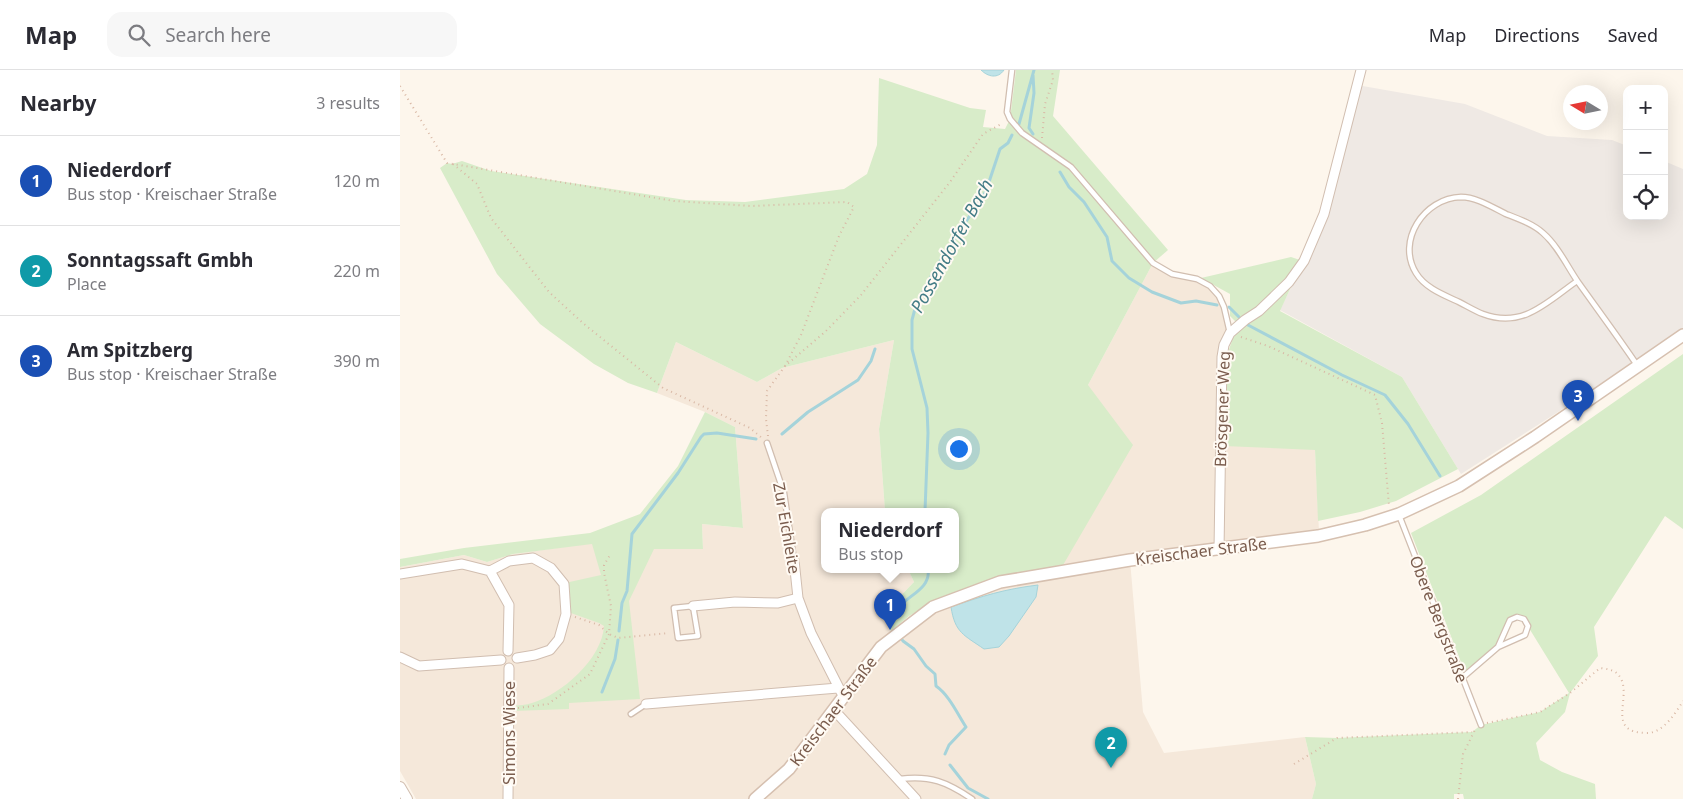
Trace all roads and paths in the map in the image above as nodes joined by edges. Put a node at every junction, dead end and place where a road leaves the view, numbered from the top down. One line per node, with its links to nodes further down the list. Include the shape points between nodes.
1 (1012, 70): 5 (lane, via 1007,112)
2 (1052, 70): 6 (path)
3 (1361, 70): 9 (street, Brösgener Weg, via 1324,214 1304,261 1289,282)
4 (400, 86): 7 (path, via 447,163)
5 (1010, 119): 6 (lane, via 1022,133); 11 (path, via 983,134 950,182 861,295)
6 (1041, 146): 9 (lane, via 1072,167 1153,263 1172,274 1197,279 1210,286 1224,307)
7 (452, 164): 11 (path, via 674,201 751,206 847,202 854,207); 13 (path, via 477,184 491,218 549,292 584,324 663,388 750,428)
8 (1577, 280): 8 (lane, via 1558,249 1543,233 1478,201 1463,197 1440,201 1421,216 1413,229 1410,259 1416,274 1436,290 1484,314 1518,318 1532,312); 12 (lane)
9 (1230, 333): 14 (path, via 1268,346 1375,395 1382,423 1389,511); 15 (street, Brösgener Weg, via 1222,357)
10 (1683, 335): 12 (main road, Kreischaer Straße)
11 (785, 366): 13 (path, via 767,392)
12 (1638, 366): 14 (main road, Kreischaer Straße, via 1459,486)
13 (767, 444): 17 (lane, Zur Eichleite, via 784,493)
14 (1399, 514): 15 (main road, Kreischaer Straße, via 1318,536); 31 (lane, Obere Bergstraße)
15 (1219, 550): 32 (main road, Kreischaer Straße, via 1130,560 1000,582 933,607 882,647)
16 (610, 555): 24 (path, via 604,566 611,606)
17 (794, 560): 20 (street, Zur Eichleite)
18 (490, 570): 19 (street, via 462,564); 22 (street, Simons Wiese, via 509,561 533,558 551,568 564,584); 26 (street, via 509,606)
19 (400, 574)
20 (798, 598): 21 (street, via 778,603 735,602); 32 (street, Zur Eichleite, via 811,633)
21 (694, 606): 23 (lane, via 674,608); 23 (lane, via 698,636 678,638)
22 (566, 614): 24 (path, via 599,625); 28 (street, Simons Wiese, via 559,639 550,650)
23 (677, 632): 24 (path, via 622,638)
24 (609, 634): 35 (path, via 590,674 548,704)
25 (1498, 647): 25 (lane, via 1525,635 1528,626 1524,620 1510,620); 31 (lane)
26 (508, 651): 28 (street, Simons Wiese); 29 (street, Simons Wiese)
27 (400, 657): 29 (street, Simons Wiese, via 419,666)
28 (517, 658): 30 (street, Simons Wiese, via 514,666)
29 (501, 660): 30 (street, Simons Wiese)
30 (509, 668): 35 (street, Simons Wiese)
31 (1462, 678): 38 (lane, Obere Bergstraße)
32 (841, 692): 34 (street); 36 (main road, Kreischaer Straße)
33 (1683, 702): 38 (path, via 1674,717 1658,730 1648,733 1630,731 1621,715 1623,689 1620,674 1600,668 1540,712)
34 (646, 704): 37 (lane)
35 (509, 709): 43 (street, Simons Wiese)
36 (834, 710): 40 (street); 44 (main road, Kreischaer Straße, via 789,769)
37 (631, 714)
38 (1481, 725)
39 (1294, 764): 47 (path, via 1337,738 1472,732 1463,754)
40 (898, 780): 45 (street); 46 (lane, via 917,777 940,781)
41 (400, 787): 42 (street)
42 (407, 799)
43 (508, 799)
44 (755, 799)
45 (916, 799)
46 (972, 799)
47 (1458, 799)

